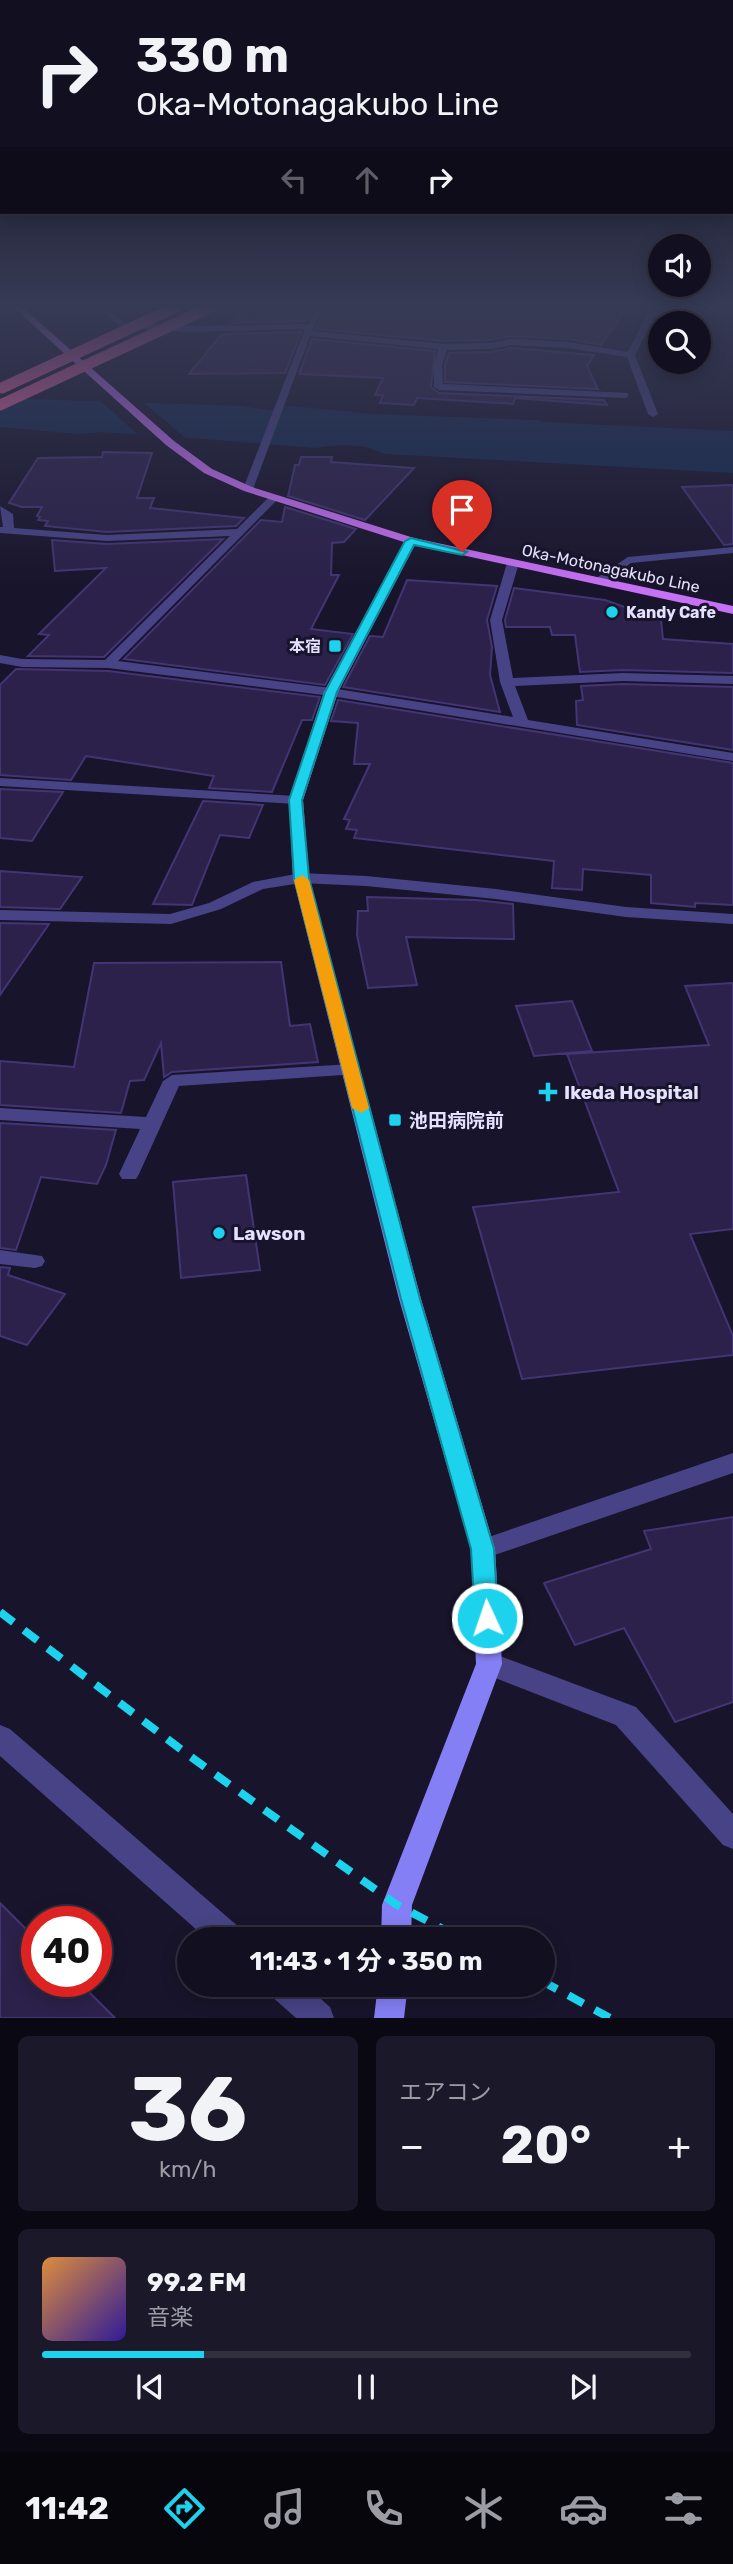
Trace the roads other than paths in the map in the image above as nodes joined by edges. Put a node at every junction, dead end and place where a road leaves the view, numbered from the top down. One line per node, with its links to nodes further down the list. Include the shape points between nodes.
1 (122, 401): 5 (main road, Oka-Motonagakubo Line, via 208,471)
2 (281, 401): 5 (street)
3 (648, 401): 4 (street)
4 (653, 414)
5 (248, 489): 6 (main road, Oka-Motonagakubo Line)
6 (273, 499): 9 (street); 10 (main road, Oka-Motonagakubo Line)
7 (0, 509): 8 (street, via 8,514)
8 (5, 530): 9 (street, via 107,538)
9 (242, 532): 16 (street)
10 (411, 541): 12 (main road, Oka-Motonagakubo Line); 19 (street)
11 (733, 550): 13 (street, via 628,560)
12 (513, 563): 13 (main road, Oka-Motonagakubo Line); 18 (street, via 496,620)
13 (598, 581): 14 (main road, Oka-Motonagakubo Line)
14 (733, 610)
15 (0, 659): 16 (street)
16 (108, 664): 19 (street)
17 (733, 680): 18 (street, via 623,677)
18 (507, 682): 20 (street)
19 (331, 692): 20 (street); 23 (street)
20 (522, 723): 21 (street)
21 (733, 757)
22 (0, 782): 23 (street)
23 (296, 800): 24 (street)
24 (301, 878): 25 (street, via 259,885 215,906 171,919); 26 (street); 27 (street)
25 (0, 915)
26 (733, 919)
27 (351, 1070): 29 (street, via 172,1081); 34 (street, via 410,1299)
28 (0, 1114): 29 (street)
29 (152, 1124): 30 (street)
30 (129, 1174)
31 (0, 1256): 32 (street)
32 (35, 1261)
33 (733, 1463): 34 (street)
34 (483, 1549): 35 (street)
35 (489, 1664): 37 (street, via 626,1716); 39 (street, via 397,1905)
36 (0, 1738): 38 (street)
37 (733, 1835)
38 (215, 1927)
39 (396, 1927)
40 (296, 1997): 42 (street)
41 (391, 1997): 43 (street)
42 (319, 2018)
43 (389, 2018)

